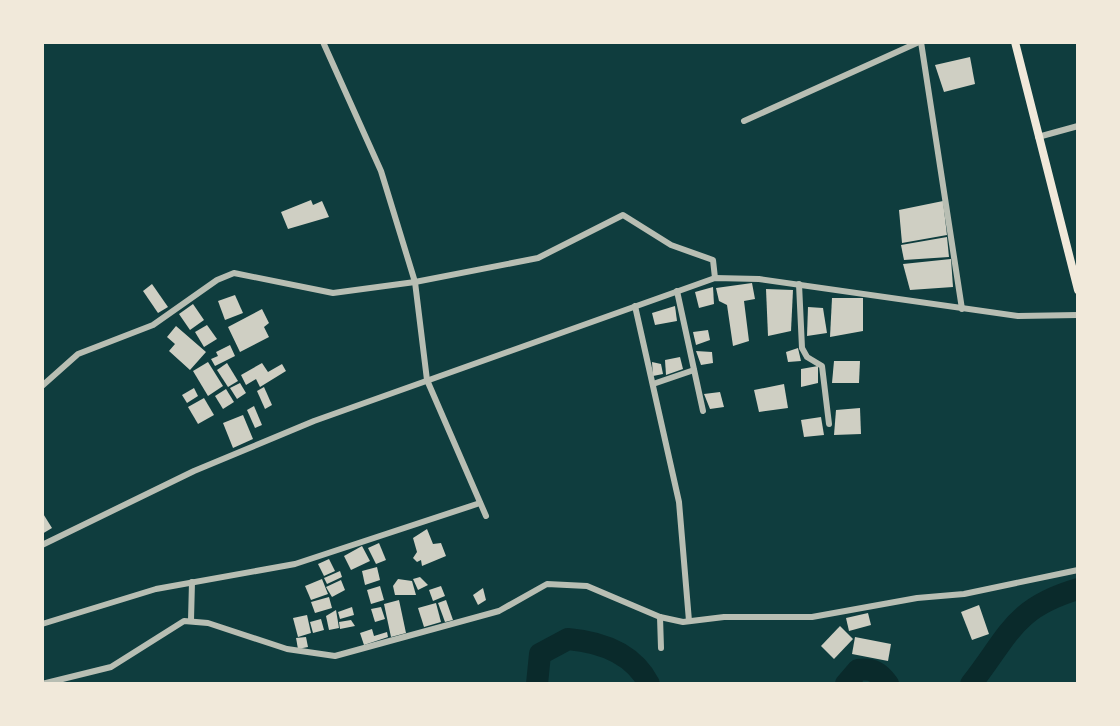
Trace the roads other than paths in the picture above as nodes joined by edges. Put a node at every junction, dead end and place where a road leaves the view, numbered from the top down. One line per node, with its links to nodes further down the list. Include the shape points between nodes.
1 (323, 42): 9 (street, via 372,147)
2 (920, 42): 4 (street); 14 (street)
3 (1015, 42): 6 (main road)
4 (744, 121)
5 (1078, 126): 6 (street)
6 (1038, 137): 7 (main road)
7 (1074, 259): 11 (main road)
8 (715, 278): 9 (street, via 714,263 620,215 538,258); 10 (street); 12 (street)
9 (415, 282): 17 (street); 19 (street, via 333,293 234,273 153,325 78,354)
10 (799, 284): 14 (street); 21 (street, via 802,348 822,366)
11 (1078, 290)
12 (677, 291): 13 (street); 16 (street)
13 (635, 306): 17 (street); 18 (street)
14 (962, 309): 15 (street, via 1018,316)
15 (1078, 315)
16 (694, 370): 18 (street); 20 (street)
17 (427, 380): 22 (street); 24 (street, via 194,471)
18 (653, 384): 29 (street, via 679,502)
19 (42, 386)
20 (703, 411)
21 (829, 424)
22 (480, 503): 23 (street); 26 (street, via 295,564)
23 (486, 516)
24 (42, 545)
25 (1078, 570): 29 (street, via 812,617)
26 (192, 582): 27 (street); 30 (street)
27 (191, 617): 28 (street, via 287,649 335,656 499,611 547,584 593,587); 32 (street, via 111,667)
28 (660, 617): 29 (street); 31 (street)
29 (689, 621)
30 (42, 624)
31 (661, 648)
32 (42, 684)

